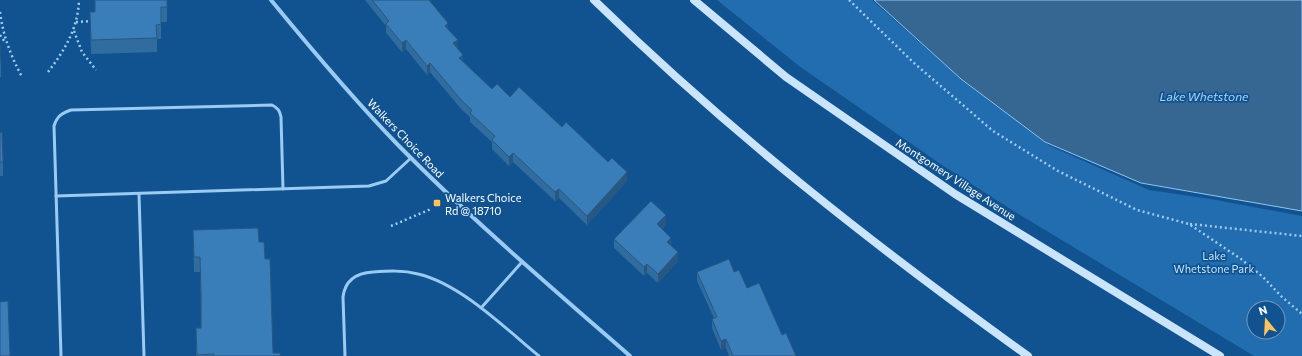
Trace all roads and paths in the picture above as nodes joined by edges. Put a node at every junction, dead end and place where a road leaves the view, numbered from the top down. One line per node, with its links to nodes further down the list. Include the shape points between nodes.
1 (79, 0): 8 (path)
2 (271, 0): 15 (street, Walkers Choice Road, via 334,75)
3 (594, 0): 31 (main road, via 730,126 810,192)
4 (694, 0): 32 (main road, Montgomery Village Avenue, via 786,77 955,194)
5 (849, 0): 20 (path, via 914,63 993,131 1058,171 1137,210)
6 (0, 12): 11 (path)
7 (95, 21): 8 (path)
8 (76, 22): 9 (path)
9 (73, 31): 12 (path, via 82,52); 13 (path)
10 (0, 35): 11 (path)
11 (6, 44): 14 (path)
12 (96, 70)
13 (48, 72)
14 (22, 77)
15 (411, 158): 16 (lane, via 389,178 374,186); 23 (street, Walkers Choice Road)
16 (283, 189): 17 (lane); 18 (lane, via 280,112 272,105 258,104 65,112 59,115 54,126)
17 (139, 194): 18 (lane); 27 (lane)
18 (56, 196): 26 (lane)
19 (431, 209): 21 (path)
20 (1189, 224): 22 (path); 25 (path, via 1241,259)
21 (391, 226)
22 (1302, 236)
23 (522, 262): 24 (lane); 30 (street, Walkers Choice Road)
24 (481, 308): 28 (lane, via 448,286 418,274 367,272 358,275 351,279 344,292); 29 (lane)
25 (1302, 314)
26 (61, 356)
27 (144, 356)
28 (345, 356)
29 (539, 356)
30 (630, 356)
31 (1028, 356)
32 (1220, 356)

